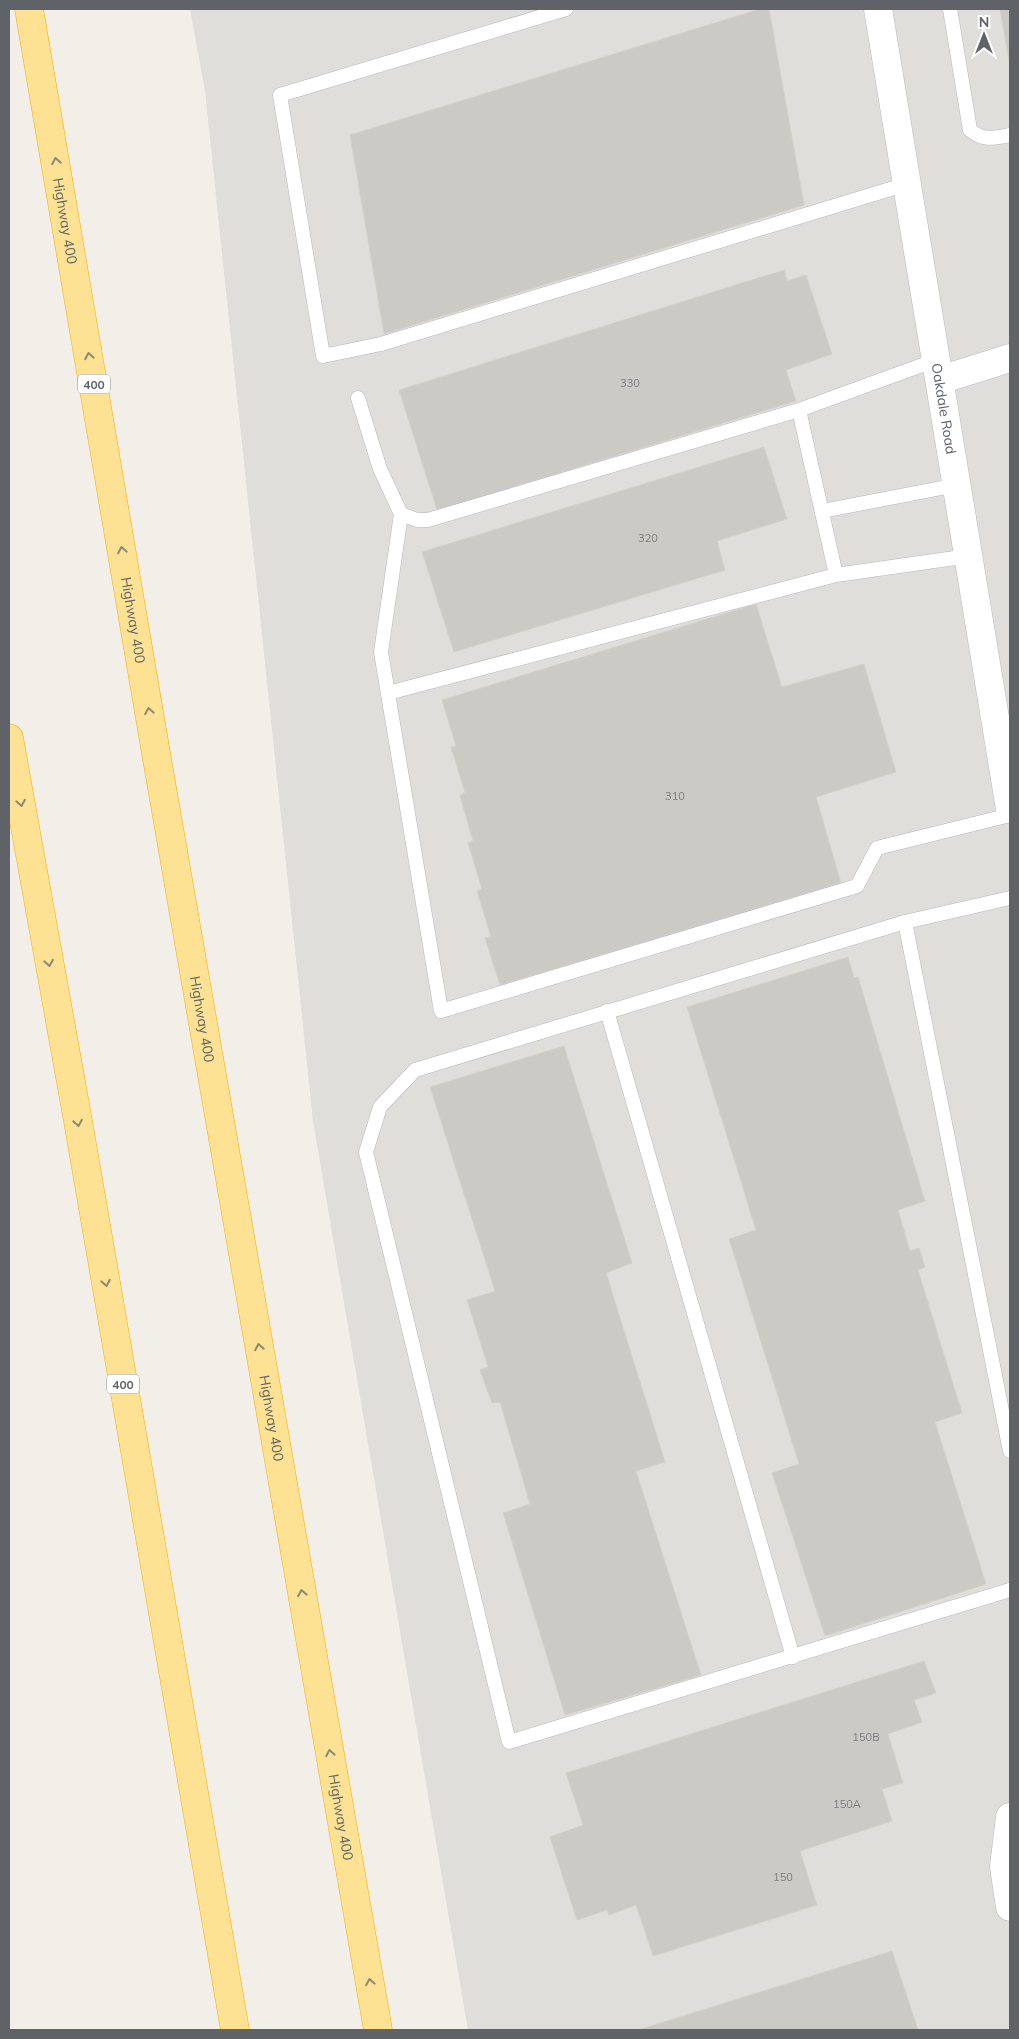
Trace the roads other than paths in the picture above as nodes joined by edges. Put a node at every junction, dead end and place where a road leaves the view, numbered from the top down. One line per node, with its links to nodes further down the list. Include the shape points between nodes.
1 (29, 9): 29 (highway, Highway 400 / 400, one-way to 1)
2 (566, 9): 6 (lane, via 280,95 323,356 381,344)
3 (878, 9): 6 (street, Oakdale Road)
4 (950, 9): 5 (lane, via 970,130 987,139)
5 (1010, 135)
6 (907, 184): 8 (street, Oakdale Road)
7 (1010, 358): 8 (street)
8 (938, 370): 10 (lane); 11 (street, Oakdale Road)
9 (358, 398): 13 (lane, via 380,469)
10 (800, 410): 12 (lane); 13 (lane, via 428,520)
11 (957, 485): 12 (lane); 14 (street, Oakdale Road)
12 (822, 511): 15 (lane)
13 (401, 514): 16 (lane, via 381,652)
14 (969, 556): 15 (lane); 18 (street, Oakdale Road)
15 (836, 575): 16 (lane)
16 (388, 693): 19 (lane, via 440,1012 857,886 877,848)
17 (9, 738): 28 (highway, 400, one-way to 28)
18 (1010, 809)
19 (1010, 815)
20 (1010, 898): 21 (lane)
21 (905, 922): 22 (lane); 23 (lane)
22 (606, 1012): 25 (lane); 25 (lane, via 415,1070 380,1107 366,1152 509,1742)
23 (1010, 1451)
24 (1010, 1590): 25 (lane)
25 (794, 1656)
26 (1010, 1817): 27 (street, via 1004,1867)
27 (1010, 1907)
28 (235, 2030)
29 (378, 2030)

